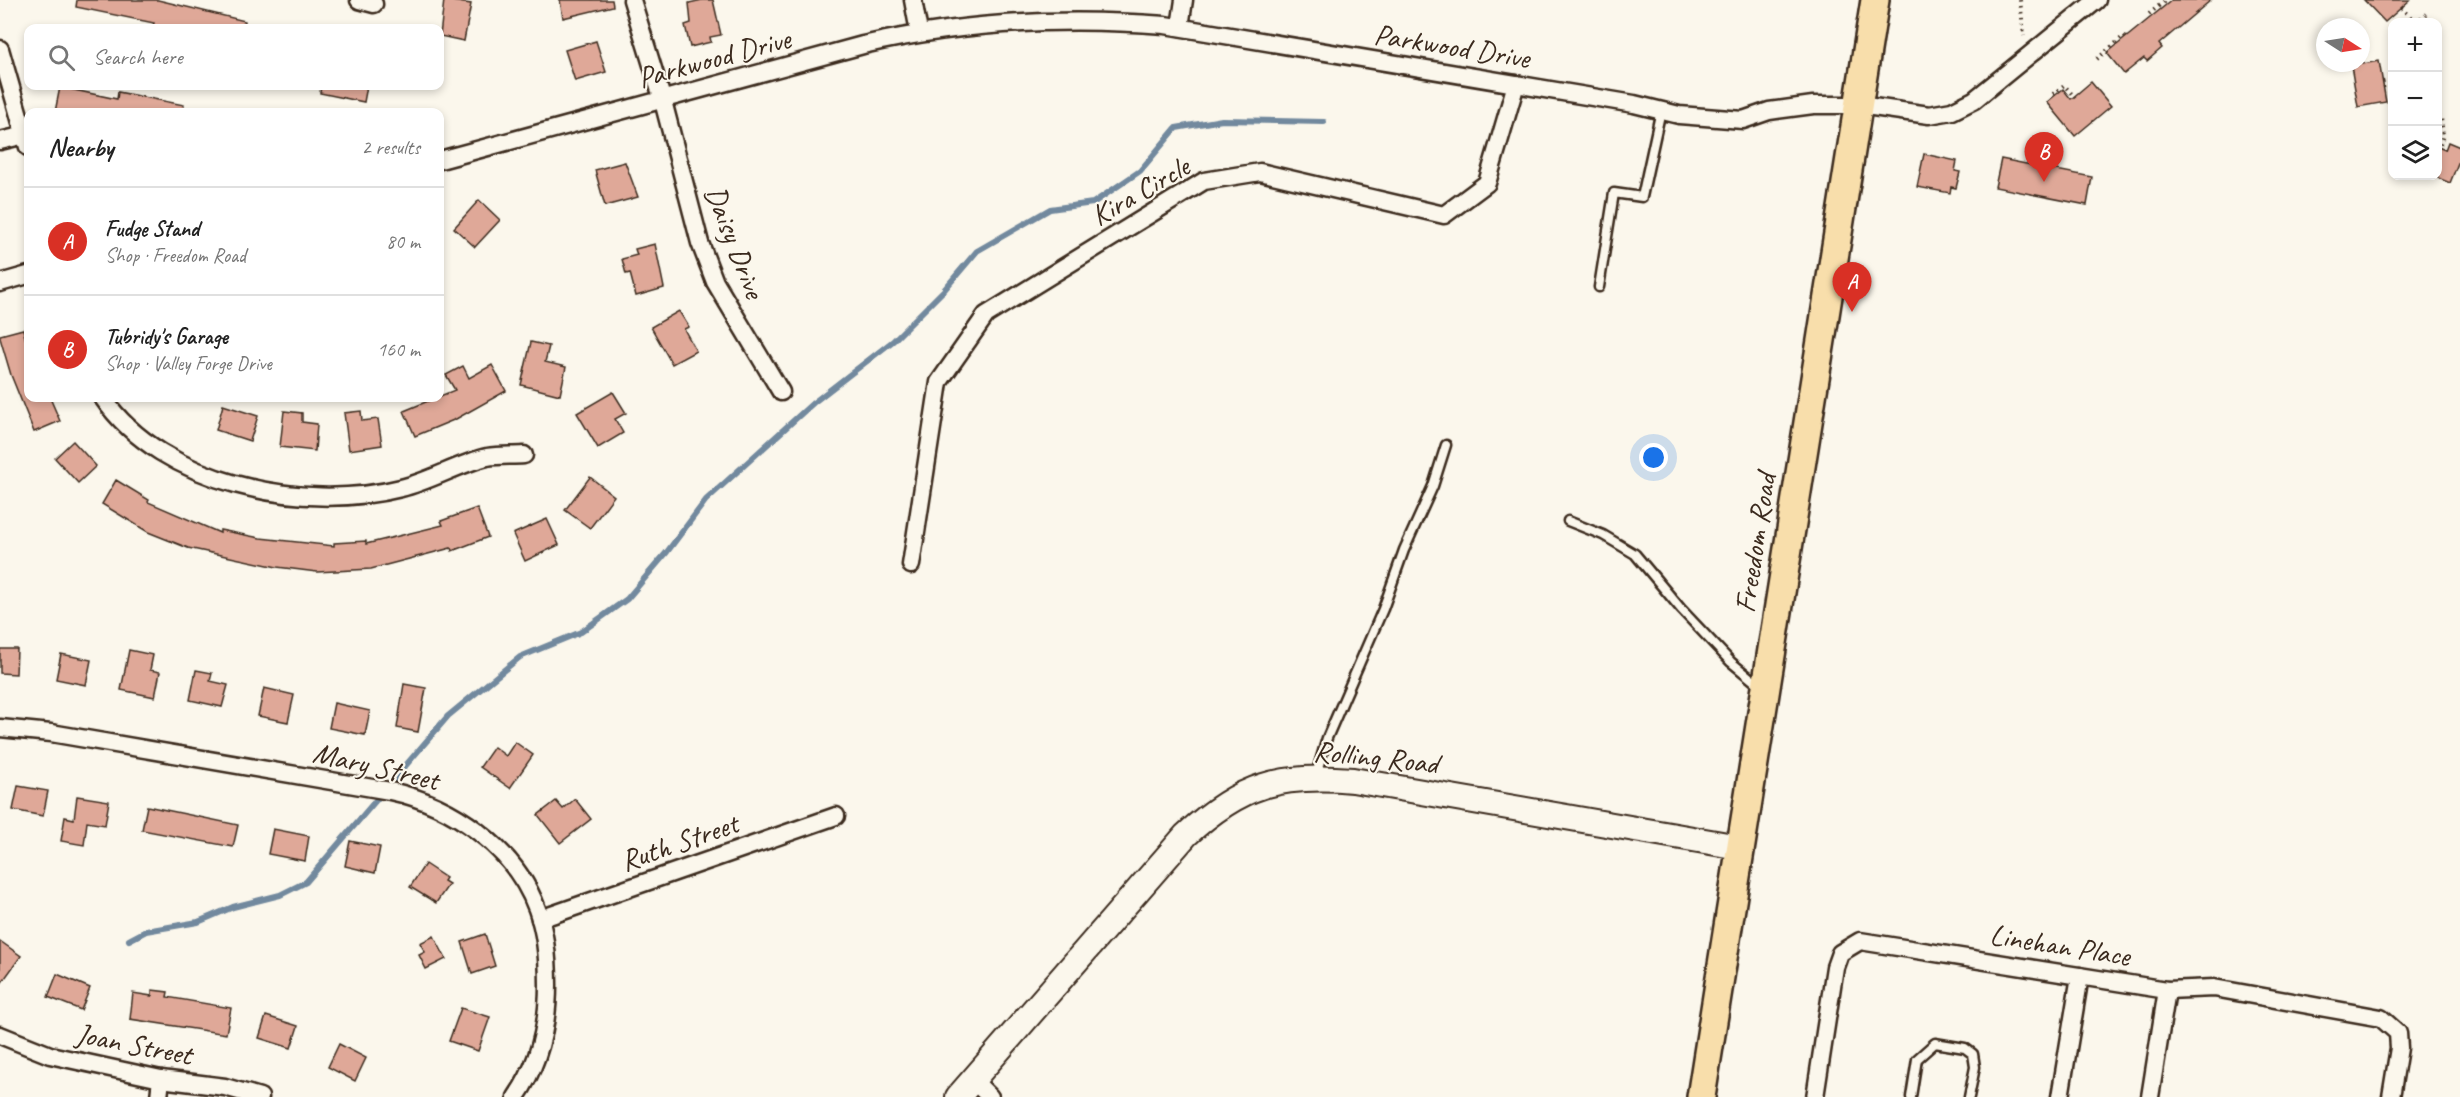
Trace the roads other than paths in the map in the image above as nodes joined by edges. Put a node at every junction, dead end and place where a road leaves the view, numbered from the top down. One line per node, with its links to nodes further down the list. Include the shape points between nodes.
1 (632, 0): 10 (street, Daisy Drive)
2 (913, 0): 7 (street)
3 (1184, 0): 6 (street)
4 (1875, 0): 11 (main road, Freedom Road)
5 (2097, 0): 11 (street, Parkwood Drive, via 1987,90 1952,111 1929,115)
6 (1180, 27): 7 (street, Parkwood Drive, via 1106,20); 9 (street, Parkwood Drive)
7 (919, 32): 10 (street, Parkwood Drive)
8 (0, 49): 13 (street)
9 (1516, 84): 12 (street, Parkwood Drive); 25 (street, Kira Circle, via 1487,183 1444,215 1260,172 1204,181 986,315 939,382)
10 (663, 101): 16 (street, Parkwood Drive); 20 (street, Daisy Drive, via 700,243 715,282)
11 (1859, 105): 12 (street, Parkwood Drive, via 1813,105 1769,111 1743,120); 26 (main road, Freedom Road)
12 (1660, 110): 19 (lane, via 1642,197 1614,193)
13 (24, 131)
14 (0, 141): 15 (street)
15 (24, 141)
16 (444, 159)
17 (24, 276): 18 (street)
18 (0, 283)
19 (1599, 287)
20 (781, 392)
21 (105, 402): 23 (street, via 121,423 178,462 231,483 285,494 342,496 402,488 489,457)
22 (1446, 446): 28 (lane, via 1383,609 1327,738)
23 (524, 455)
24 (1568, 521): 26 (lane, via 1603,535 1635,555 1724,654)
25 (911, 565)
26 (1764, 690): 30 (main road, Freedom Road)
27 (0, 728): 31 (street, Mary Street, via 51,733 419,798 465,822 503,856 525,886)
28 (1315, 778): 30 (street, Rolling Road, via 1353,780); 36 (street, Rolling Road, via 1261,784 1207,815 1067,969)
29 (836, 816): 31 (street, Ruth Street)
30 (1739, 847): 40 (main road, Freedom Road)
31 (540, 919): 39 (street, Mary Street, via 548,959 546,1024 526,1082)
32 (2080, 976): 33 (street, Linehan Place); 41 (street, Linehan Place, via 1860,941 1851,945 1840,953 1835,967); 44 (street)
33 (2168, 990): 45 (street); 46 (street, Linehan Place, via 2214,988 2381,1018 2398,1033)
34 (0, 1035): 35 (street, Joan Street, via 50,1055)
35 (161, 1079): 37 (street); 38 (street, Joan Street, via 225,1087)
36 (973, 1091)
37 (159, 1097)
38 (260, 1097)
39 (516, 1097)
40 (1701, 1097)
41 (1815, 1097)
42 (1911, 1097): 43 (lane, via 1917,1059 1935,1043 1965,1048 1973,1054 1975,1067)
43 (1969, 1097)
44 (2061, 1097)
45 (2150, 1097)
46 (2391, 1097)

